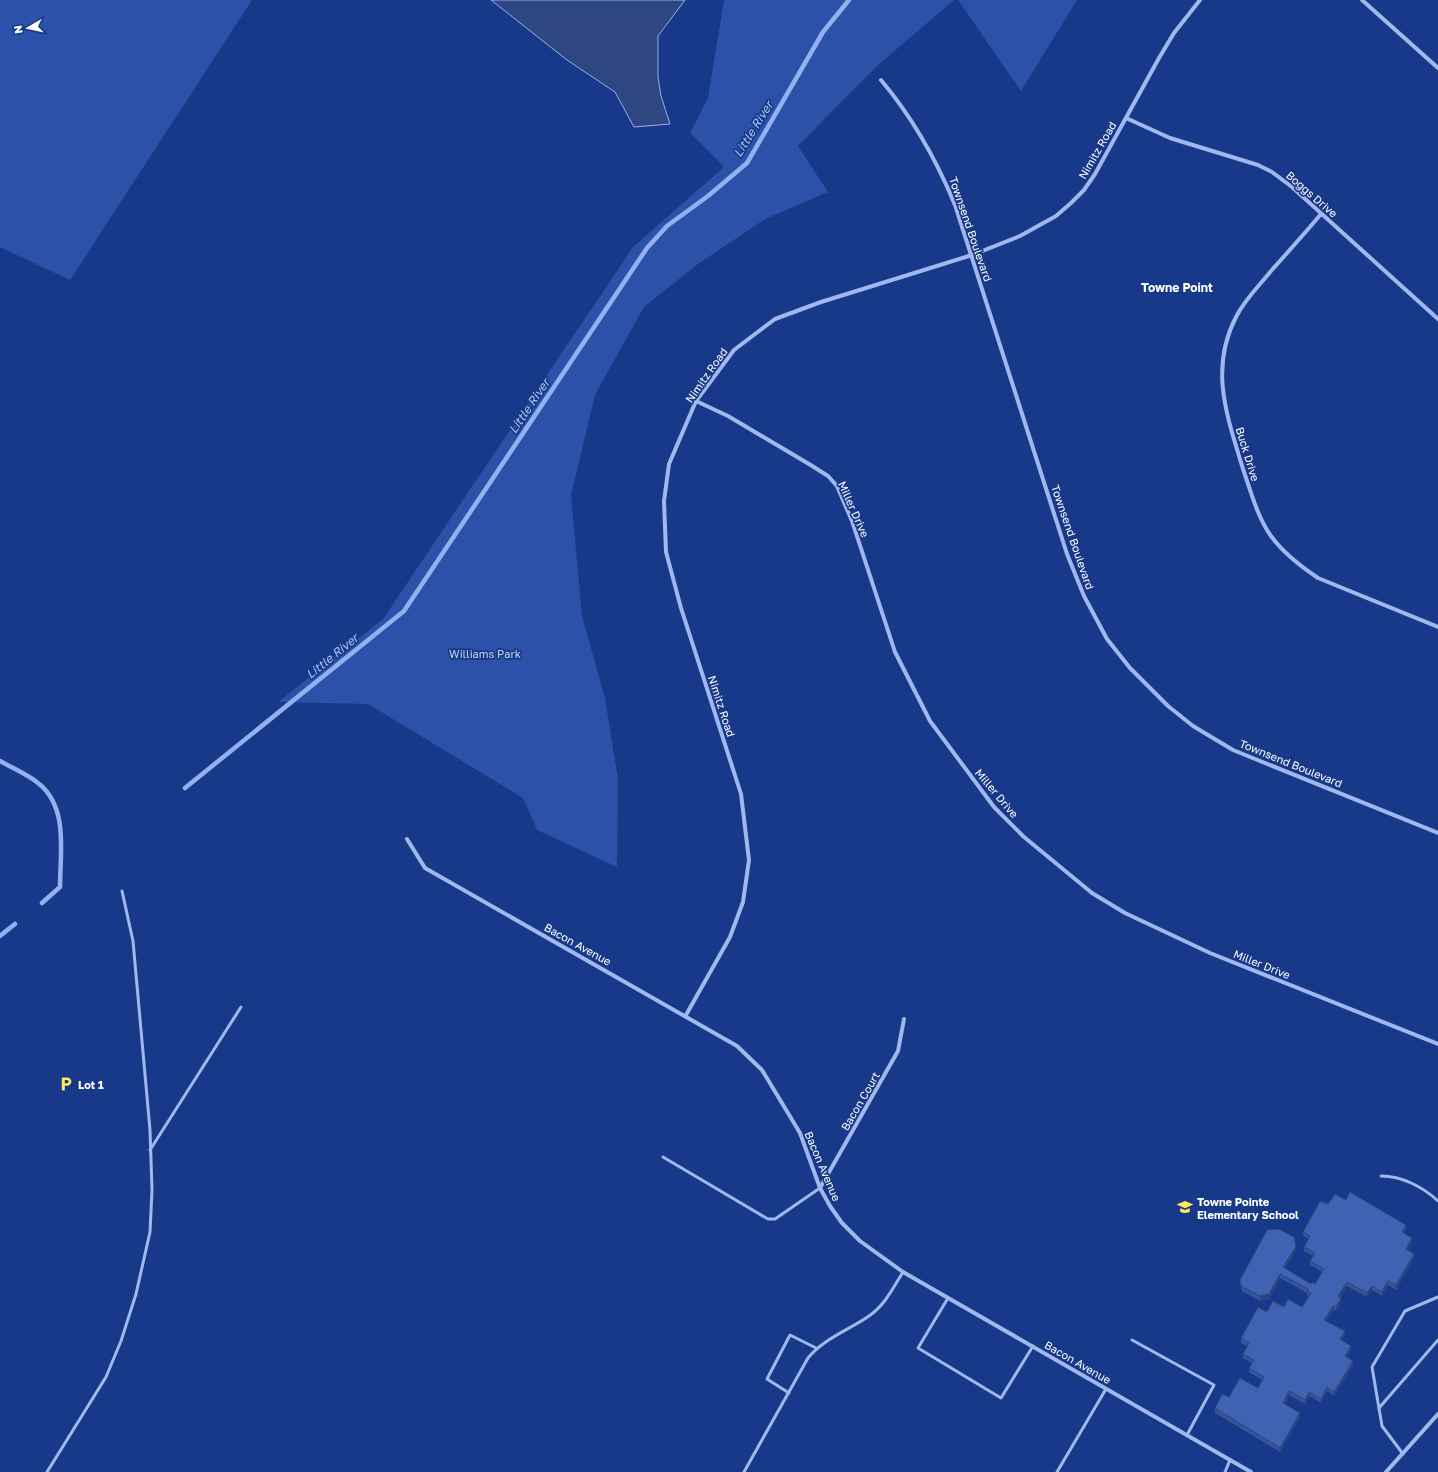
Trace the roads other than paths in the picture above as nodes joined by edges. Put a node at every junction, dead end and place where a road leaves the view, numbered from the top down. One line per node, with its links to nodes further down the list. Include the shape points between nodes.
1 (1200, 0): 5 (street, Nimitz Road, via 1174,33)
2 (1362, 0): 3 (street)
3 (1438, 68)
4 (881, 80): 7 (street, Townsend Boulevard, via 911,119 941,172)
5 (1126, 118): 6 (street, Boggs Drive, via 1170,138 1258,165 1292,187); 7 (street, Nimitz Road, via 1095,174 1071,203 1056,216 1020,236)
6 (1322, 214): 8 (street, Boggs Drive); 10 (street, Buck Drive, via 1247,298 1236,317 1224,348 1222,391 1226,414 1261,519 1284,552 1318,578)
7 (972, 255): 9 (street, Nimitz Road, via 775,319 734,350); 11 (street, Townsend Boulevard, via 1067,554 1084,596 1107,640 1130,668 1168,706 1193,726 1233,750)
8 (1438, 319)
9 (696, 401): 15 (street, Nimitz Road, via 669,464 664,501 666,552 681,608 741,794 749,860 743,902 730,937); 17 (street, Miller Drive, via 728,416 809,464 828,476 837,486 852,521 895,652 930,721 994,807 1024,837 1092,893 1125,913 1210,954)
10 (1438, 627)
11 (1438, 832)
12 (407, 839): 15 (street, Bacon Avenue, via 425,868)
13 (122, 891): 18 (lane, via 133,941)
14 (241, 1007): 18 (lane)
15 (686, 1016): 21 (street, Bacon Avenue, via 737,1046 762,1070 800,1133)
16 (904, 1019): 21 (street, Bacon Court, via 898,1051)
17 (1438, 1044)
18 (150, 1150): 37 (lane, via 150,1232 136,1294 121,1341 106,1377)
19 (663, 1157): 21 (lane, via 768,1219 775,1219)
20 (1381, 1176): 22 (lane, via 1396,1176 1429,1192)
21 (820, 1188): 23 (street, Bacon Avenue, via 846,1228)
22 (1438, 1201)
23 (903, 1272): 25 (street, Bacon Avenue); 29 (lane, via 886,1300 871,1315)
24 (1438, 1297): 32 (lane, via 1405,1310 1372,1367)
25 (948, 1298): 28 (street, Bacon Avenue); 28 (lane, via 918,1348 1001,1398)
26 (1132, 1340): 34 (lane, via 1214,1386)
27 (1438, 1340): 32 (lane)
28 (1032, 1346): 30 (street, Bacon Avenue)
29 (816, 1348): 31 (lane); 31 (lane, via 790,1335 767,1379)
30 (1106, 1389): 34 (street, Bacon Avenue); 39 (lane)
31 (789, 1393): 38 (lane)
32 (1379, 1408): 35 (lane, via 1382,1426)
33 (1438, 1414): 35 (street)
34 (1187, 1435): 36 (street, Bacon Avenue)
35 (1403, 1454): 42 (street)
36 (1230, 1460): 40 (lane); 41 (street, Bacon Avenue)
37 (47, 1472)
38 (744, 1472)
39 (1057, 1472)
40 (1225, 1472)
41 (1251, 1472)
42 (1386, 1472)

